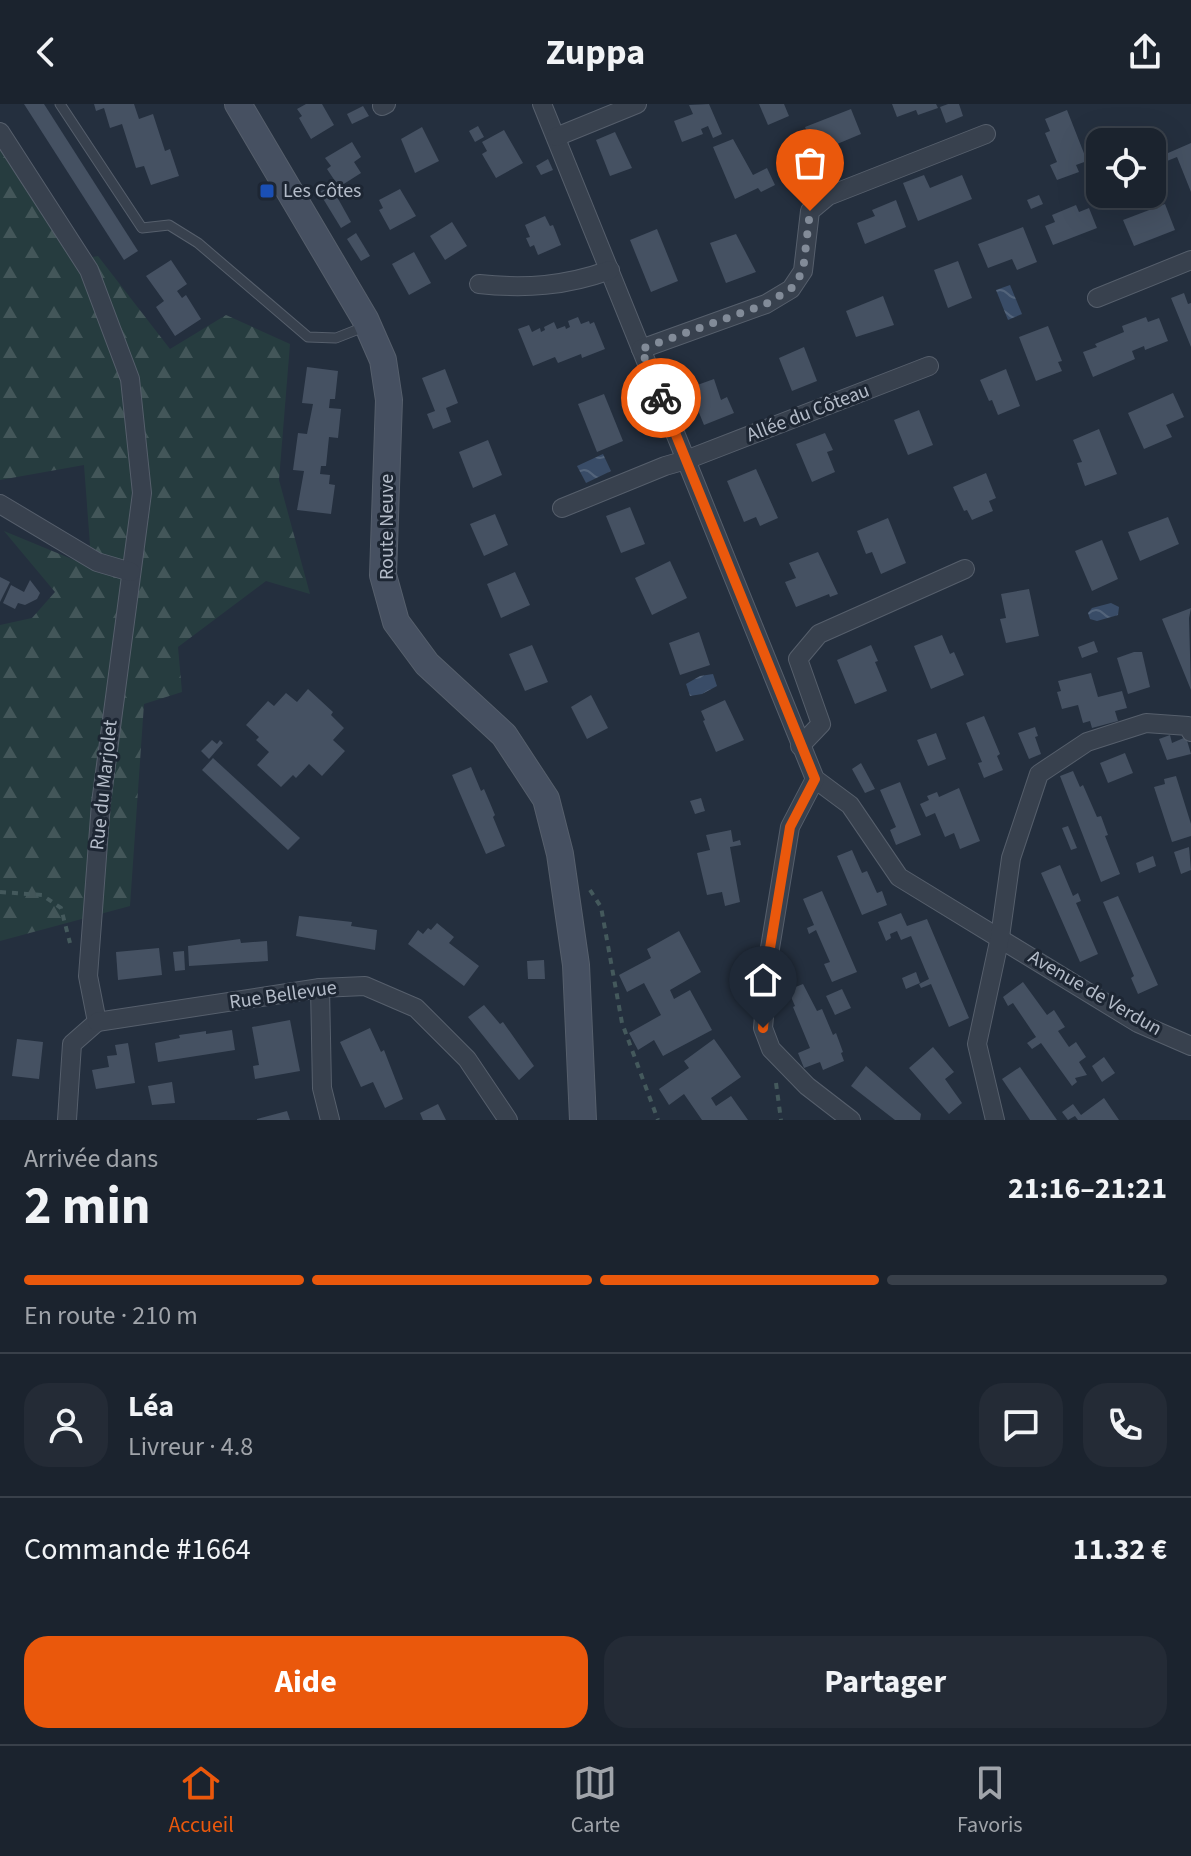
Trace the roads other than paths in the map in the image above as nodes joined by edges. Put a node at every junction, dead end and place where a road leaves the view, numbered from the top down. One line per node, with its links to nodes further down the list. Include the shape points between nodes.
1 (60, 104): 12 (lane, via 142,228 169,225 198,243 308,337 336,338)
2 (238, 104): 12 (street, Route Neuve)
3 (542, 104): 7 (street, Avenue de Verdun)
4 (637, 104): 7 (street)
5 (0, 132): 19 (street, Rue du Marjolet, via 89,270 130,379 142,493)
6 (986, 134): 13 (street, via 828,196 810,211 803,271 791,289 766,304)
7 (556, 137): 9 (street, Avenue de Verdun)
8 (1191, 260): 11 (street)
9 (610, 270): 10 (street, via 555,285); 13 (street, Avenue de Verdun)
10 (479, 284)
11 (1097, 298)
12 (367, 326): 27 (street, Route Neuve, via 383,360 389,400 383,575 396,622 427,664 504,735 546,799 576,965)
13 (641, 349): 15 (street, Avenue de Verdun)
14 (929, 366): 15 (street, Allée du Côteau)
15 (686, 460): 17 (street); 21 (street, Avenue de Verdun)
16 (0, 504): 19 (street, via 97,562)
17 (562, 508)
18 (965, 569): 21 (street, via 819,634 798,659 821,724)
19 (131, 572): 25 (street, Rue du Marjolet, via 98,834 88,976)
20 (1191, 732): 23 (street, Avenue de Verdun, via 1188,726 1146,723 1087,742 1039,774 1011,858)
21 (800, 746): 22 (street, Avenue de Verdun)
22 (815, 779): 23 (street, Avenue de Verdun, via 850,805 899,877); 31 (street, via 790,827 763,1028 771,1049)
23 (1000, 937): 26 (street, Avenue de Verdun, via 1138,1023); 32 (street, Avenue de Verdun, via 977,1044)
24 (320, 988): 25 (street, Rue Bellevue); 29 (street, via 322,1088); 30 (street, Rue Bellevue, via 365,986 416,1008 467,1059)
25 (97, 1022): 28 (street, via 72,1044)
26 (1191, 1046)
27 (584, 1117)
28 (67, 1120)
29 (330, 1120)
30 (508, 1120)
31 (851, 1120)
32 (995, 1120)

